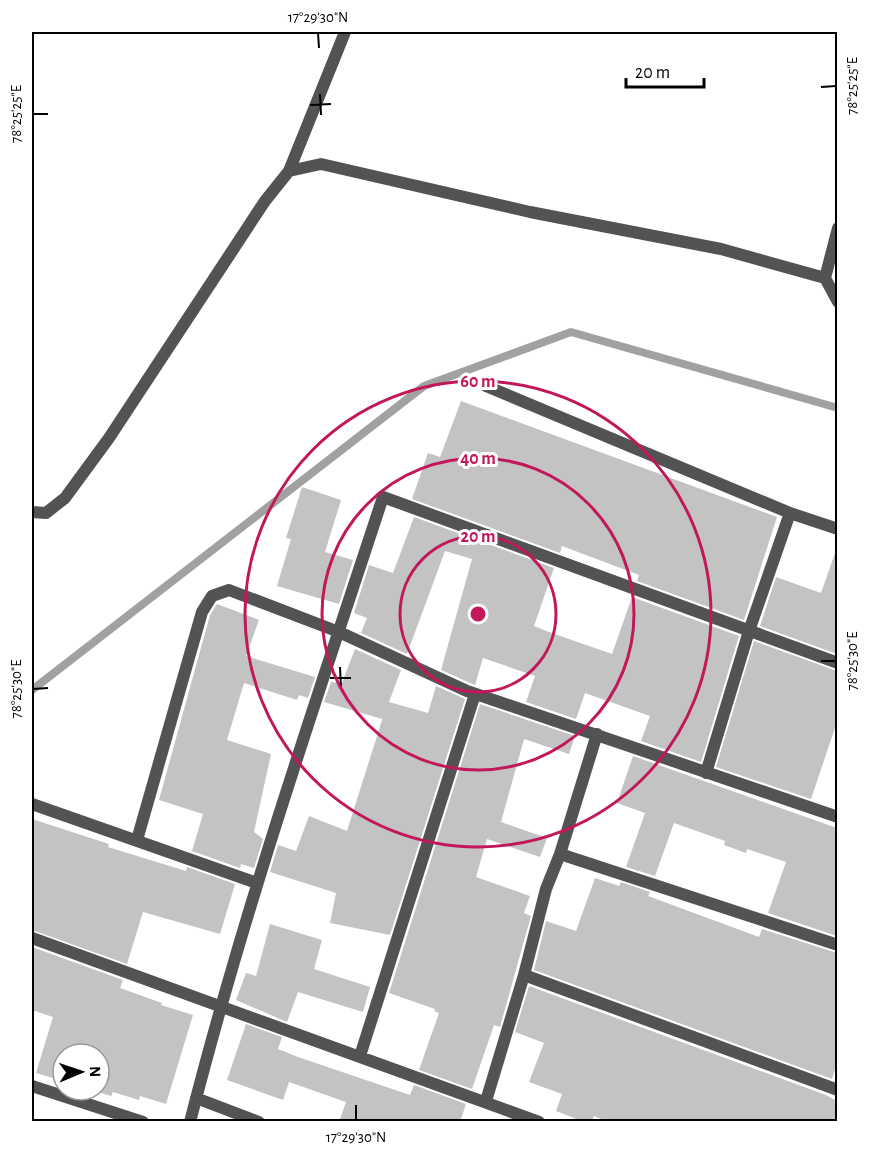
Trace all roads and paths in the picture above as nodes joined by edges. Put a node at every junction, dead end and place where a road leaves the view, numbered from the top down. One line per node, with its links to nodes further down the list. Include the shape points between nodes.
1 (345, 32): 2 (street)
2 (289, 171): 4 (street, via 321,164 530,212 721,249); 7 (street, via 65,498 46,513)
3 (837, 228): 4 (street)
4 (825, 278): 5 (street)
5 (837, 302)
6 (486, 386): 8 (street)
7 (32, 512)
8 (790, 513): 9 (street); 10 (street)
9 (837, 529)
10 (748, 631): 11 (street, via 383,497); 12 (street); 15 (street)
11 (339, 632): 13 (street); 18 (street, via 230,590 212,596 202,612); 20 (street)
12 (837, 663)
13 (475, 694): 14 (street); 25 (street)
14 (597, 734): 15 (street); 19 (street)
15 (706, 773): 17 (street)
16 (32, 804): 18 (street)
17 (837, 817)
18 (137, 840): 20 (street)
19 (560, 854): 22 (street); 23 (street, via 546,889)
20 (257, 884): 24 (street)
21 (32, 938): 24 (street)
22 (837, 945)
23 (524, 975): 27 (street); 29 (street)
24 (220, 1005): 25 (street); 28 (street)
25 (360, 1056): 29 (street)
26 (32, 1086): 30 (street)
27 (837, 1090)
28 (196, 1098): 31 (street); 32 (street)
29 (486, 1101): 33 (street)
30 (143, 1122)
31 (190, 1122)
32 (259, 1122)
33 (539, 1122)

